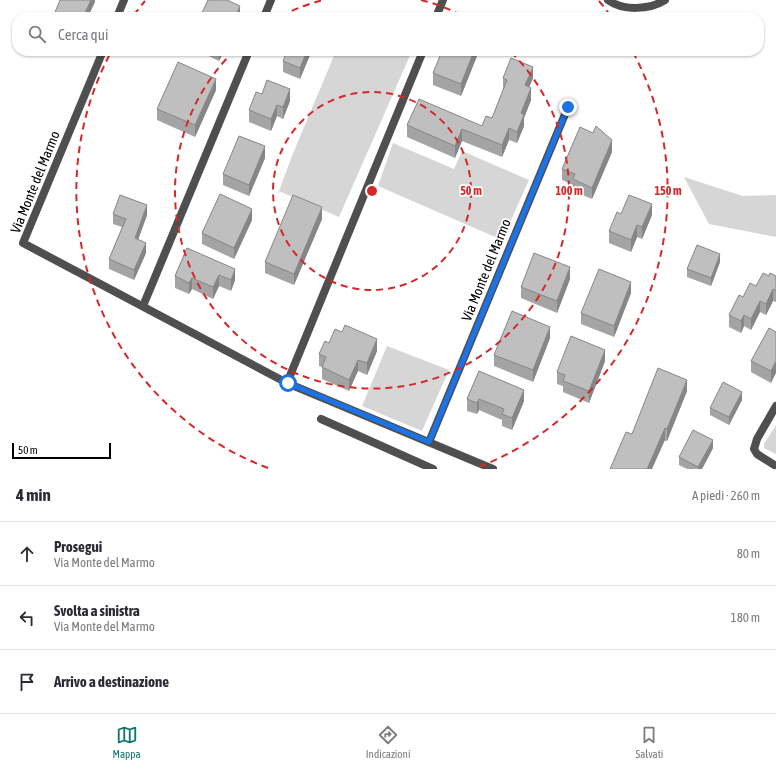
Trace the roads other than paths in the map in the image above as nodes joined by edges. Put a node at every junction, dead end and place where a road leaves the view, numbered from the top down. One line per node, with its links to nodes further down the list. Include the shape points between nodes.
1 (124, 0): 6 (street)
2 (271, 0): 7 (street)
3 (443, 0): 8 (street)
4 (608, 0): 5 (street, via 619,5 637,7)
5 (665, 0)
6 (119, 12)
7 (266, 12)
8 (438, 12)
9 (101, 56): 13 (street, Via Monte del Marmo, via 23,243)
10 (247, 56): 13 (street)
11 (421, 56): 14 (street)
12 (568, 107): 17 (street, Via Monte del Marmo)
13 (143, 306): 14 (street, Via Monte del Marmo)
14 (288, 383): 17 (street, Via Monte del Marmo)
15 (776, 406): 18 (street, via 757,439 754,451)
16 (321, 419): 19 (street)
17 (429, 442): 20 (street, Via Monte del Marmo)
18 (776, 466)
19 (433, 469)
20 (493, 469)

